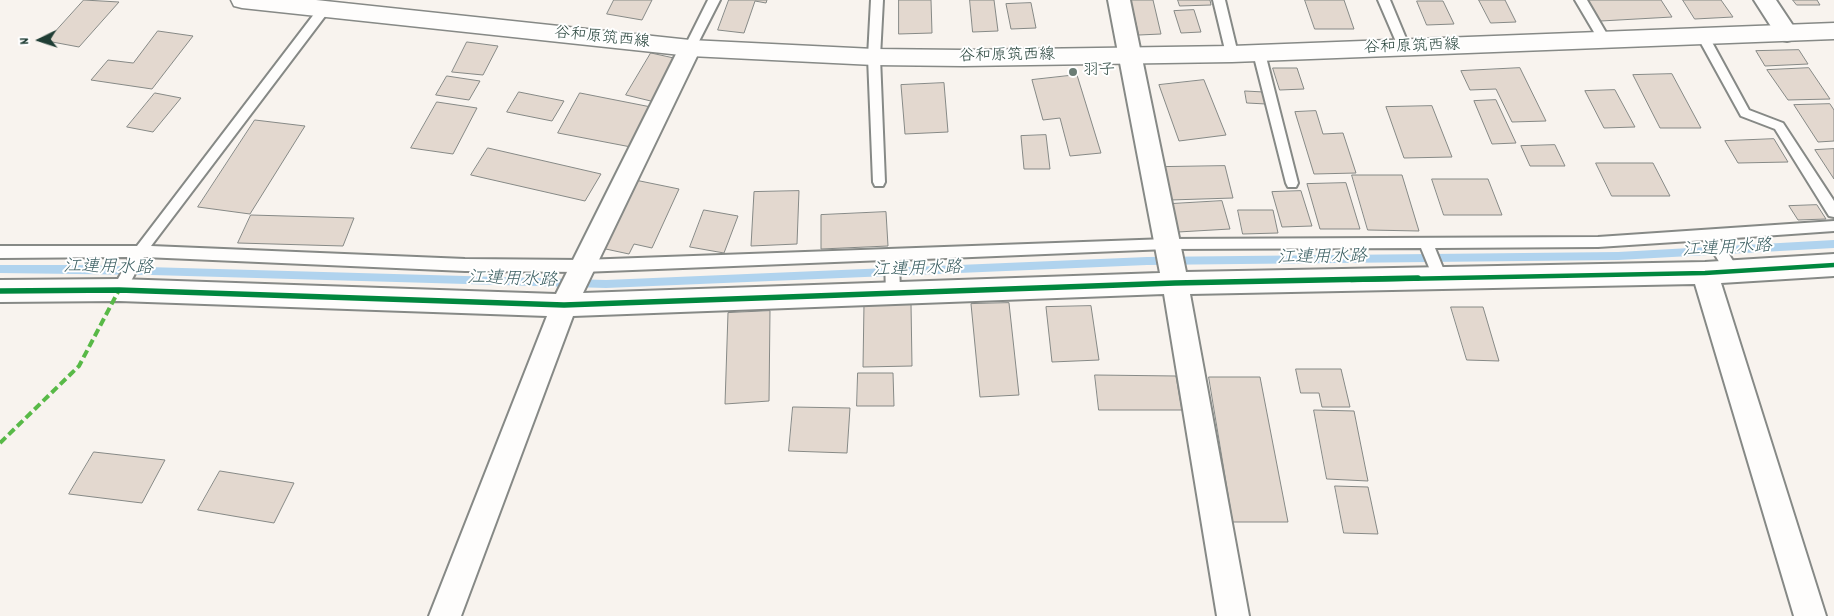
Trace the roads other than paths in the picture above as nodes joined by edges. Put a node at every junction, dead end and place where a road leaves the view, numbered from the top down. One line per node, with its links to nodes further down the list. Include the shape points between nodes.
1 (242, 0): 9 (main road, 谷和原筑西線)
2 (714, 0): 15 (lane)
3 (877, 0): 20 (lane)
4 (1119, 0): 19 (street)
5 (1219, 0): 18 (lane)
6 (1384, 0): 16 (lane)
7 (1581, 0): 14 (lane)
8 (1765, 0): 12 (street)
9 (266, 1): 10 (main road, 谷和原筑西線)
10 (325, 8): 15 (main road, 谷和原筑西線); 28 (lane)
11 (1834, 31): 12 (main road, 谷和原筑西線)
12 (1787, 33): 13 (main road, 谷和原筑西線)
13 (1703, 36): 14 (main road, 谷和原筑西線); 23 (lane, via 1745,113 1780,126)
14 (1605, 41): 16 (main road, 谷和原筑西線)
15 (690, 48): 20 (main road, 谷和原筑西線); 32 (street)
16 (1404, 48): 17 (main road, 谷和原筑西線)
17 (1259, 53): 18 (main road, 谷和原筑西線); 22 (lane)
18 (1232, 54): 19 (main road, 谷和原筑西線)
19 (1130, 56): 20 (main road, 谷和原筑西線); 27 (street)
20 (874, 57): 21 (lane)
21 (879, 182)
22 (1292, 184)
23 (1834, 212)
24 (1834, 226): 25 (lane)
25 (1710, 235): 26 (lane, via 1598,242); 33 (lane)
26 (1426, 243): 27 (lane); 34 (lane)
27 (1167, 244): 30 (lane); 35 (street)
28 (140, 251): 29 (lane); 32 (lane, via 465,265); 36 (lane)
29 (0, 252)
30 (892, 255): 32 (lane); 38 (lane)
31 (1834, 265): 33 (street)
32 (582, 266): 39 (street)
33 (1719, 272): 34 (street); 42 (street)
34 (1440, 278): 35 (street)
35 (1175, 283): 38 (street); 41 (street)
36 (119, 290): 37 (street); 39 (street)
37 (0, 291)
38 (893, 293): 39 (street)
39 (564, 305): 40 (street)
40 (445, 616)
41 (1233, 616)
42 (1810, 616)

